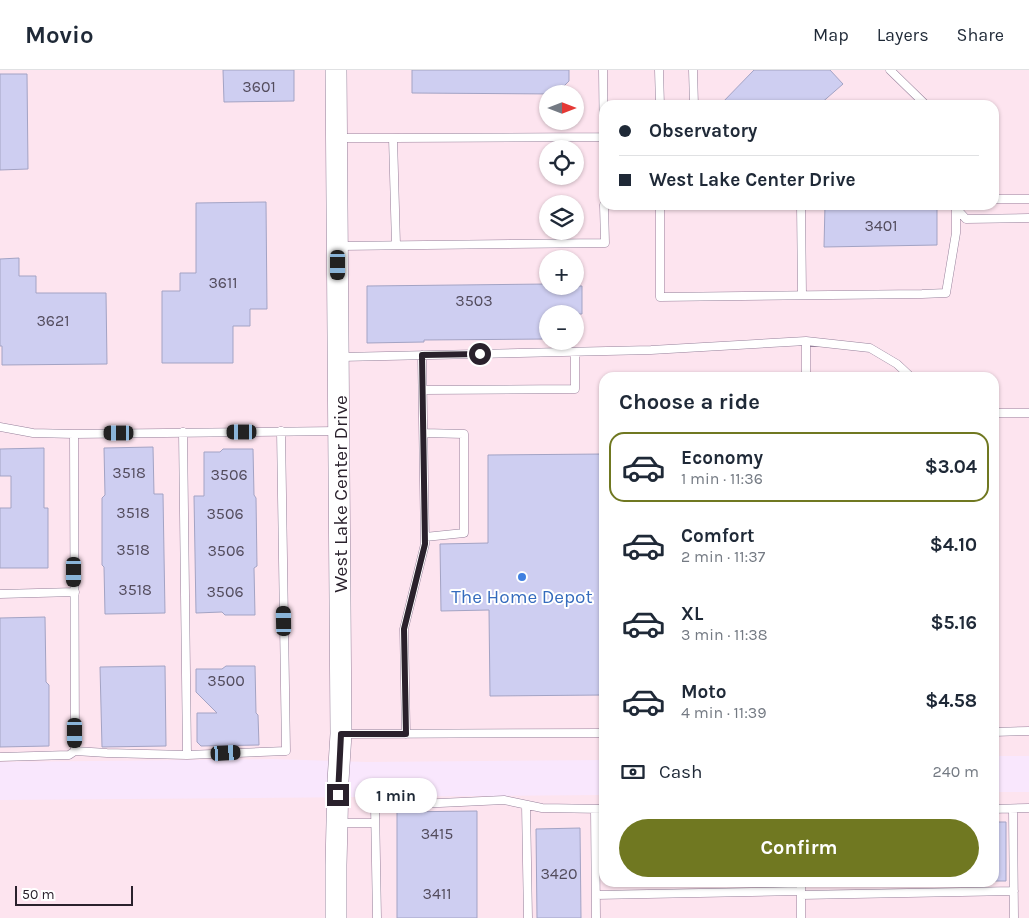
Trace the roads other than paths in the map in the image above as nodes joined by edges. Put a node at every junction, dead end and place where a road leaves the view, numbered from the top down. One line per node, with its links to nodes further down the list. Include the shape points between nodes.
1 (336, 70): 11 (street, West Lake Center Drive)
2 (603, 70): 6 (lane)
3 (659, 70): 7 (lane)
4 (693, 70): 8 (lane)
5 (890, 70): 9 (lane)
6 (603, 100)
7 (660, 100)
8 (694, 100)
9 (921, 100)
10 (599, 137): 12 (lane)
11 (337, 138): 12 (lane); 21 (street, West Lake Center Drive)
12 (393, 138): 22 (lane)
13 (999, 199): 14 (lane)
14 (1029, 199)
15 (604, 210): 22 (lane, via 605,243)
16 (660, 210): 23 (lane, via 660,297)
17 (801, 210): 23 (lane)
18 (957, 210): 23 (lane, via 946,292)
19 (960, 210): 20 (lane, via 966,220)
20 (1029, 218)
21 (338, 246): 22 (lane); 27 (street, West Lake Center Drive)
22 (396, 246)
23 (802, 295)
24 (806, 342): 25 (lane); 28 (lane); 29 (lane, via 870,348)
25 (575, 352): 26 (lane); 30 (lane, via 574,388)
26 (422, 355): 27 (lane); 30 (lane)
27 (338, 357): 34 (street, West Lake Center Drive)
28 (806, 372)
29 (906, 372)
30 (423, 390): 37 (lane)
31 (999, 413): 32 (lane)
32 (1029, 413)
33 (0, 427): 38 (lane, via 34,433)
34 (339, 430): 35 (lane); 45 (street, West Lake Center Drive)
35 (281, 431): 36 (lane); 48 (lane, via 286,751)
36 (183, 432): 38 (lane); 48 (lane)
37 (424, 433): 39 (lane); 39 (lane, via 464,434 464,533)
38 (74, 434): 40 (lane)
39 (425, 537): 46 (lane, via 404,629)
40 (74, 592): 41 (lane); 47 (lane)
41 (0, 594)
42 (1029, 731): 43 (lane)
43 (999, 732)
44 (599, 733): 46 (lane)
45 (341, 734): 46 (lane); 56 (street, West Lake Center Drive)
46 (406, 734)
47 (75, 751): 48 (lane); 49 (lane, via 69,755)
48 (186, 755)
49 (0, 757)
50 (526, 805): 52 (lane); 55 (lane, via 504,800 375,806); 63 (lane)
51 (1029, 808): 54 (lane)
52 (599, 809): 60 (lane)
53 (999, 809): 54 (lane)
54 (1013, 809): 58 (lane)
55 (375, 823): 56 (lane); 62 (lane)
56 (338, 824): 61 (street, West Lake Center Drive)
57 (801, 887): 59 (lane)
58 (1014, 891): 59 (lane); 66 (lane)
59 (801, 893): 60 (lane); 65 (lane)
60 (596, 895): 64 (lane)
61 (336, 918)
62 (377, 918)
63 (528, 918)
64 (596, 918)
65 (801, 918)
66 (1014, 918)

